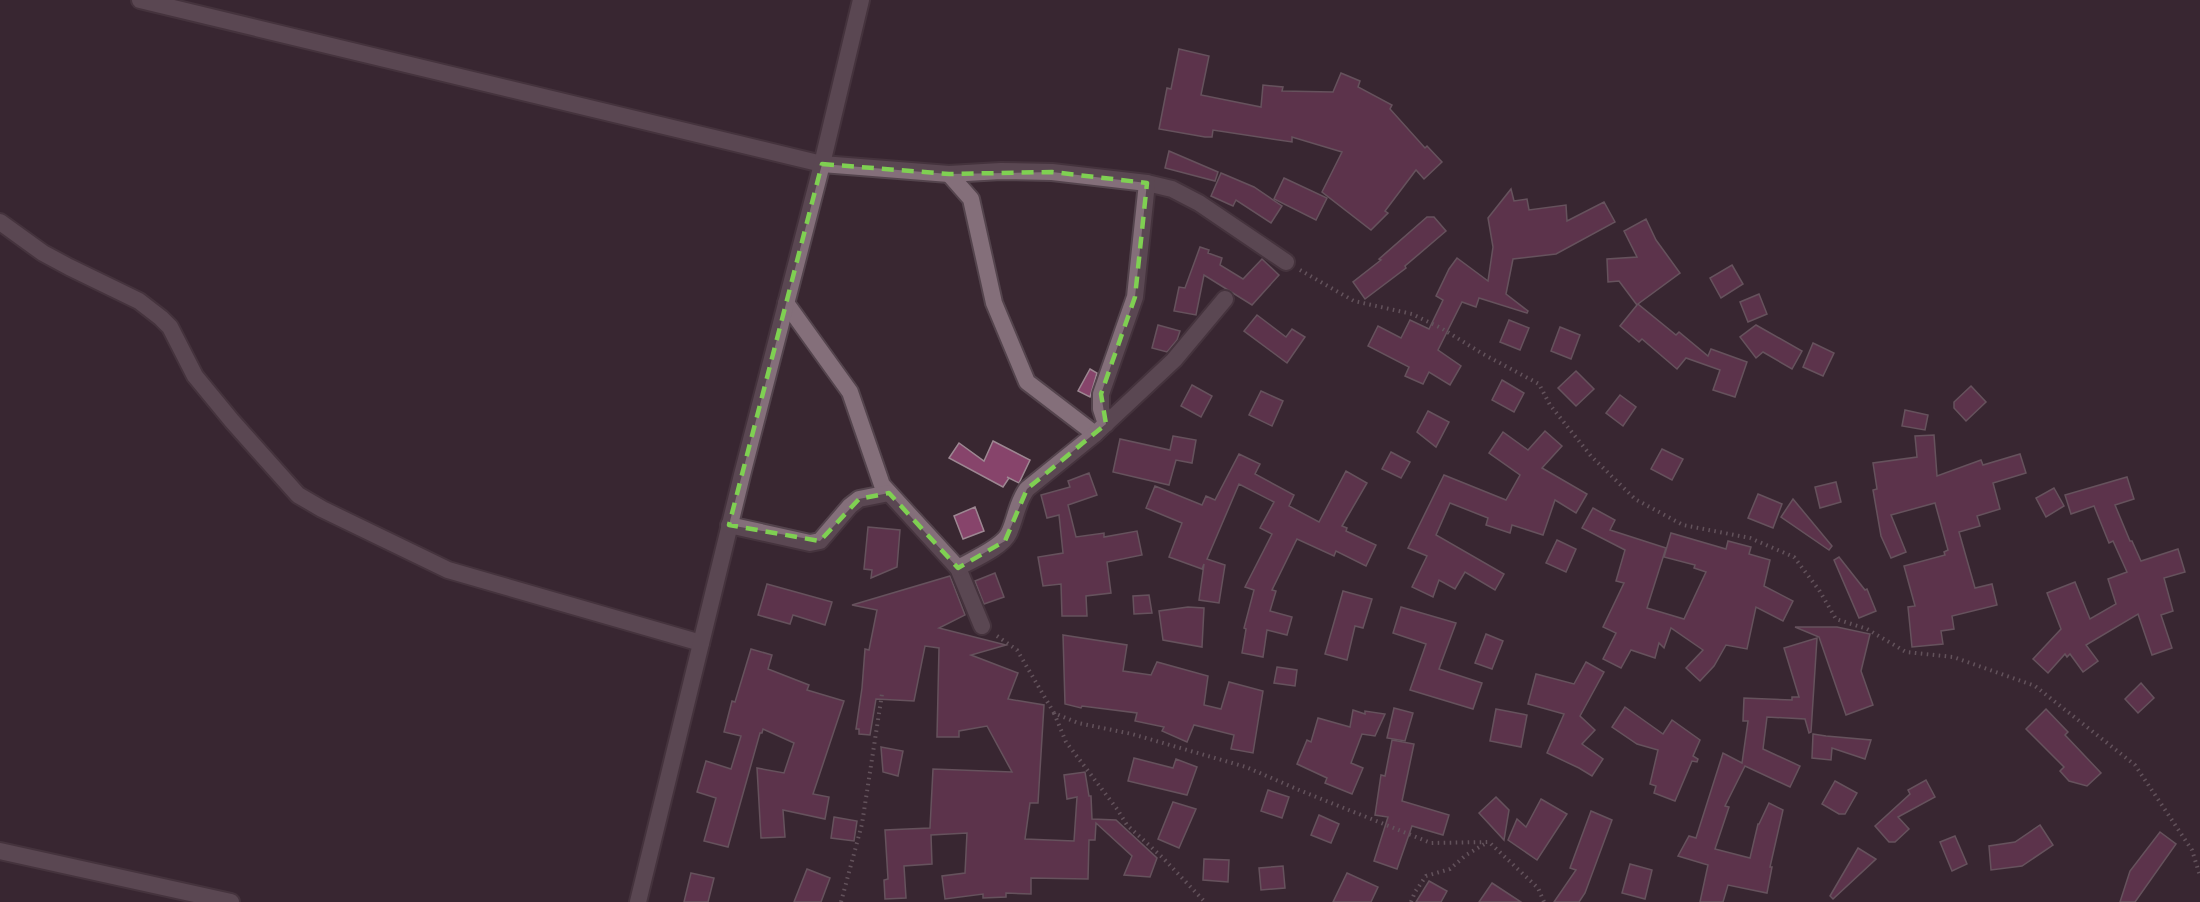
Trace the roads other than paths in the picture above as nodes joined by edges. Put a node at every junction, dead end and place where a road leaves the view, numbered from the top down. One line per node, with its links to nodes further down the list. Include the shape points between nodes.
1 (140, 0): 3 (street)
2 (861, 0): 3 (street)
3 (822, 164): 4 (street); 9 (street)
4 (949, 174): 5 (street, via 1052,172); 10 (street, via 971,199 994,303 1027,382)
5 (1147, 183): 7 (street, via 1172,189 1199,203); 10 (street, via 1135,297 1101,394)
6 (0, 222): 15 (street, via 43,252 139,301 161,318 170,327 195,376 298,495 448,570)
7 (1286, 262)
8 (1226, 299): 10 (street, via 1174,360)
9 (786, 303): 11 (street, via 850,392 879,477); 12 (street)
10 (1101, 430): 13 (street, via 1021,497 1005,541)
11 (889, 493): 12 (street, via 859,499 820,542); 13 (street)
12 (729, 525): 15 (street)
13 (958, 568): 14 (street)
14 (982, 626)
15 (701, 643): 18 (street)
16 (0, 851): 17 (street)
17 (231, 902)
18 (638, 902)

